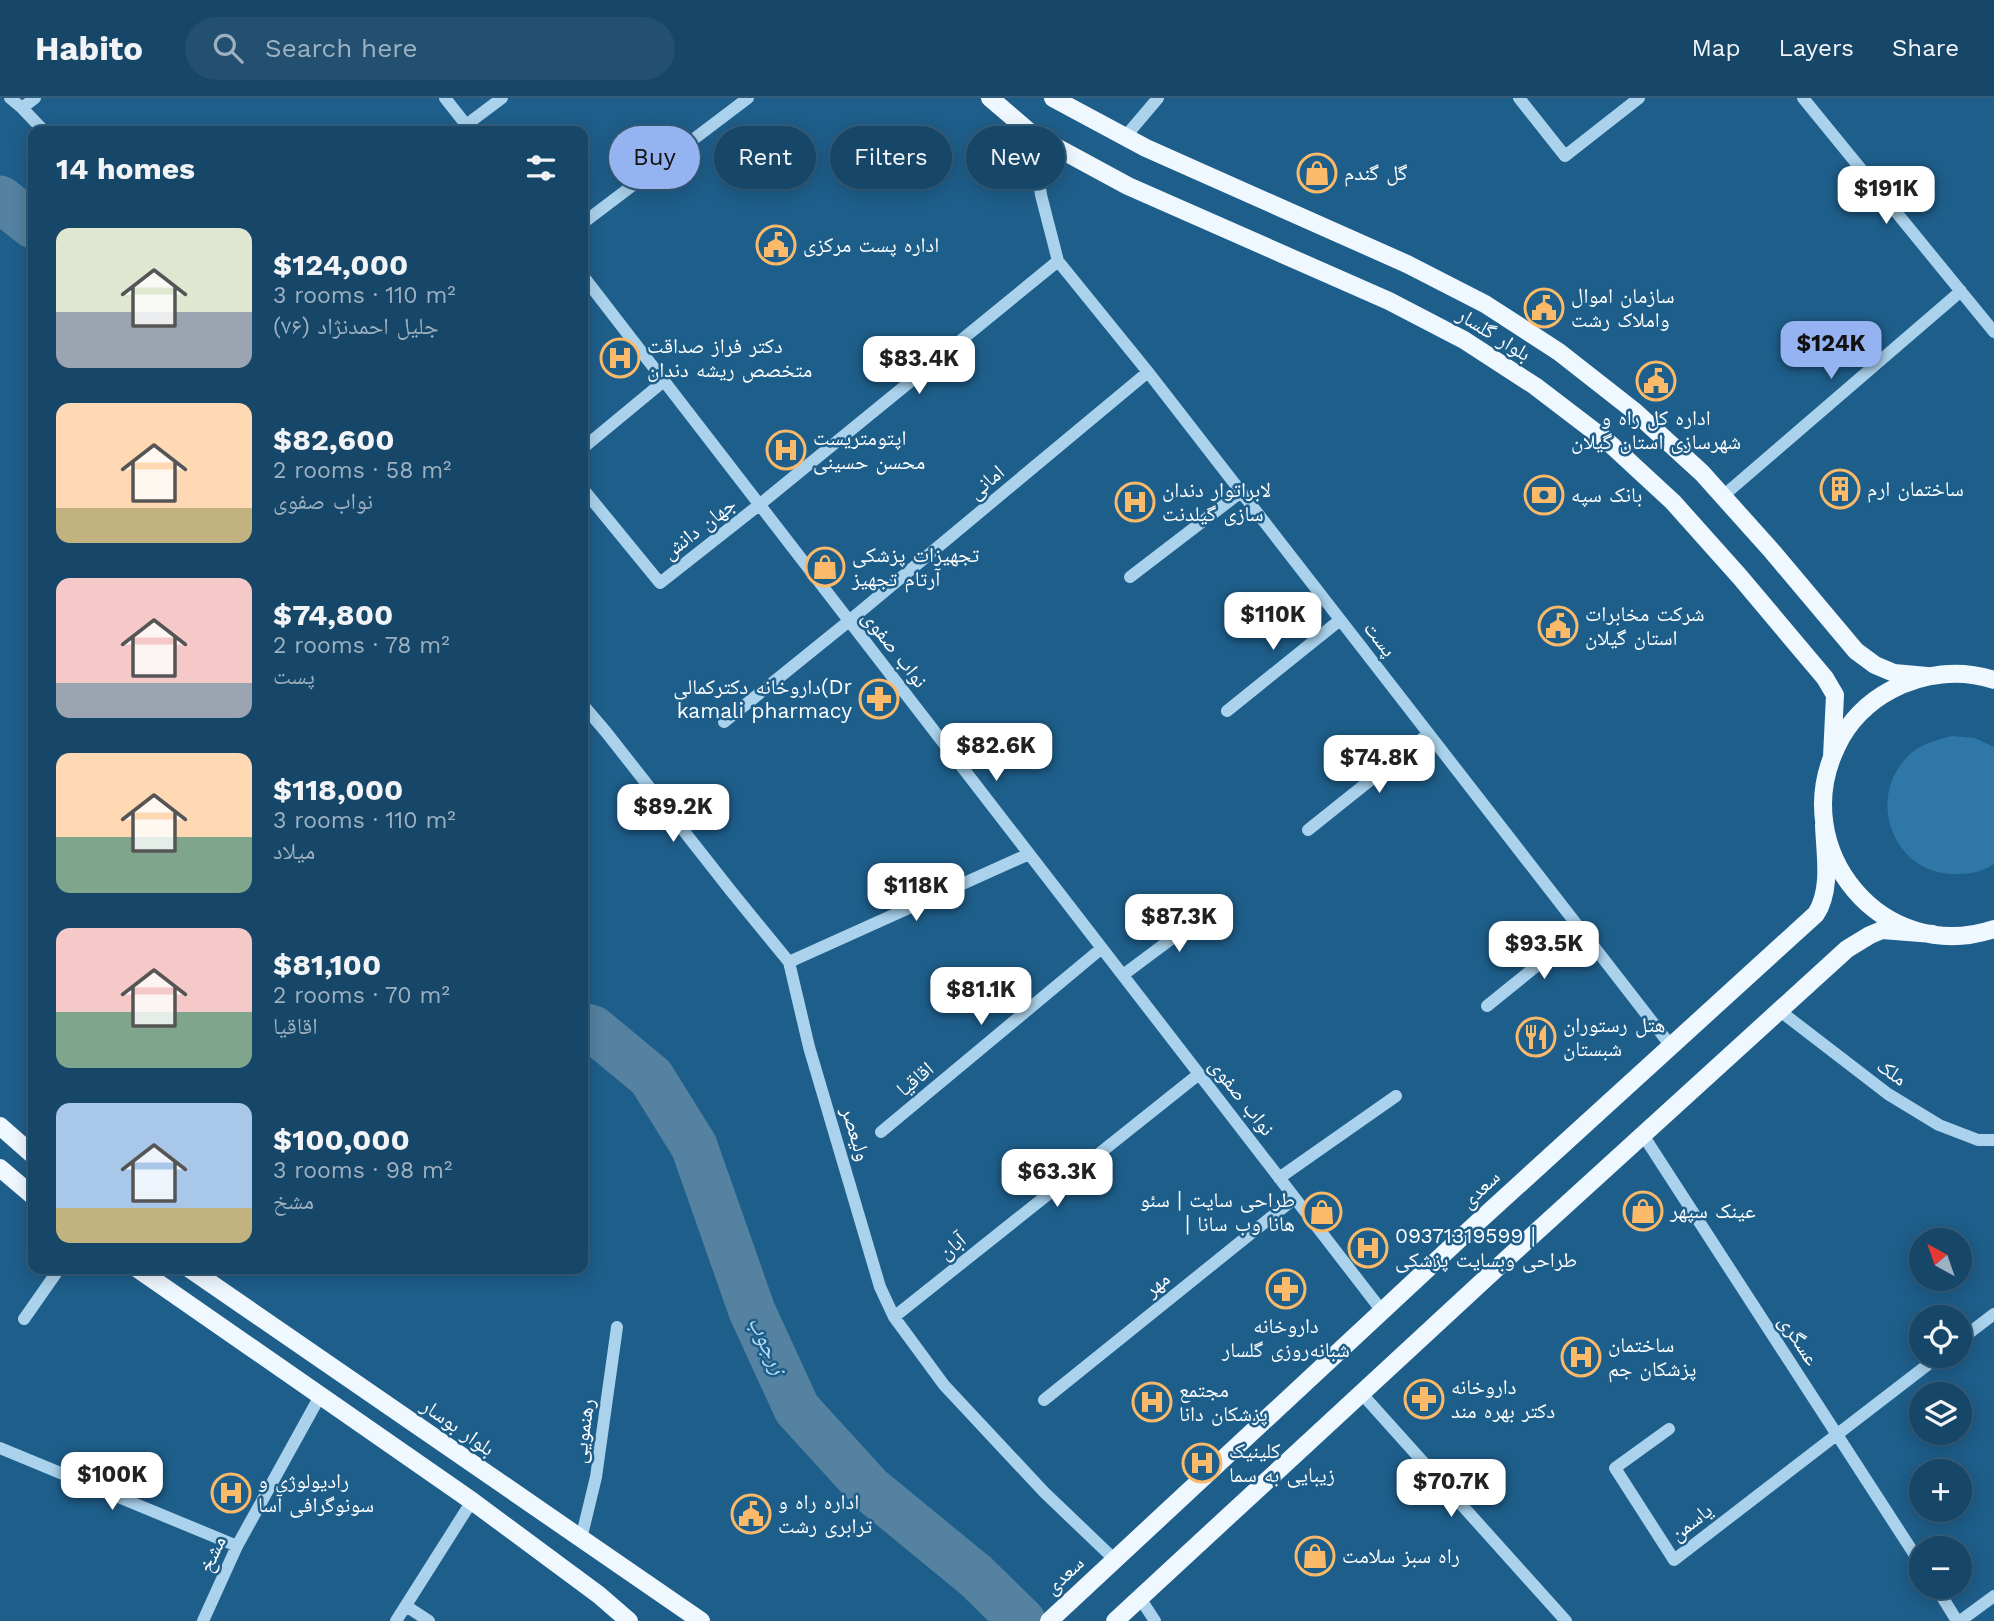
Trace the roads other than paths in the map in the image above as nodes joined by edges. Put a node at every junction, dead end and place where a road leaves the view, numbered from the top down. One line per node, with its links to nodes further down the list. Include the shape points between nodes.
1 (10, 98): 12 (street)
2 (35, 98): 12 (street)
3 (445, 98): 14 (street)
4 (502, 98): 15 (street)
5 (748, 98): 20 (street)
6 (990, 98): 16 (main road, بلوار گلسار)
7 (1053, 98): 17 (main road, بلوار گلسار)
8 (1158, 98): 17 (street)
9 (1519, 98): 10 (street, via 1566,156)
10 (1639, 98)
11 (1803, 98): 23 (street)
12 (22, 108): 13 (street)
13 (39, 126)
14 (463, 126)
15 (469, 126)
16 (1023, 126)
17 (1125, 137): 30 (main road, بلوار گلسار, via 1485,304 1559,352 1633,410)
18 (1065, 152): 43 (main road, بلوار گلسار, via 1128,186 1389,301 1465,340 1607,441 1673,502 1825,678 1835,695)
19 (1040, 189): 21 (street, پست)
20 (588, 219)
21 (1058, 261): 25 (street, پست); 31 (street)
22 (588, 282): 26 (street, نواب صفوی)
23 (1961, 291): 24 (street); 30 (street)
24 (1994, 332)
25 (1148, 372): 28 (street, پست); 34 (street, امانی)
26 (664, 381): 27 (street); 31 (street, نواب صفوی)
27 (588, 444)
28 (1241, 492): 32 (street); 33 (street, پست)
29 (588, 495): 31 (street, جهان دانش, via 660,583)
30 (1723, 496): 37 (main road, بلوار گلسار, via 1856,651 1894,673)
31 (760, 505): 34 (street, نواب صفوی)
32 (1130, 577)
33 (1340, 620): 40 (street); 42 (street, پست)
34 (849, 621): 41 (street, امانی); 46 (street, نواب صفوی)
35 (1994, 664): 36 (main road)
36 (1953, 673): 37 (main road); 38 (main road)
37 (1927, 676): 43 (main road, via 1895,688 1866,707 1843,734)
38 (1994, 680)
39 (588, 711): 52 (street, ولیعصر)
40 (1227, 711)
41 (724, 722)
42 (1428, 734): 45 (street); 48 (street, پست)
43 (1832, 757): 44 (main road, via 1823,790)
44 (1824, 825): 50 (main road, via 1837,866 1863,900 1899,924); 56 (main road, سعدی, via 1826,885 1816,914)
45 (1308, 830)
46 (1029, 854): 51 (street, نواب صفوی); 52 (street)
47 (1214, 907): 53 (street)
48 (1581, 930): 54 (street); 56 (street, پست)
49 (1989, 931): 50 (main road)
50 (1933, 934): 55 (main road, via 1882,930 1870,935 1847,949)
51 (1102, 948): 53 (street, نواب صفوی); 60 (street, اقاقیا)
52 (789, 962): 73 (street, ولیعصر, via 809,1047 880,1287)
53 (1123, 975): 57 (street, نواب صفوی)
54 (1487, 1006)
55 (1780, 1011): 61 (main road); 62 (street, ملک, via 1888,1094 1939,1125 1978,1140)
56 (1671, 1045): 71 (main road, سعدی)
57 (1199, 1074): 65 (street, نواب صفوی); 73 (street, آبان)
58 (1396, 1096): 65 (street)
59 (0, 1126): 63 (main road)
60 (881, 1132)
61 (1643, 1135): 78 (main road); 82 (street, عسگری)
62 (1994, 1140)
63 (28, 1151)
64 (0, 1168): 66 (main road)
65 (1279, 1178): 67 (street, نواب صفوی)
66 (28, 1192)
67 (1295, 1198): 71 (street, نواب صفوی); 80 (street, مهر)
68 (56, 1274): 74 (street)
69 (145, 1274): 79 (main road)
70 (197, 1274): 85 (main road, بلوار بوسار)
71 (1382, 1311): 88 (main road, سعدی)
72 (1994, 1314): 76 (street)
73 (894, 1317): 88 (street, ولیعصر, via 952,1394)
74 (24, 1319)
75 (617, 1326): 85 (street, رهنمویی, via 596,1477)
76 (1972, 1331)
77 (1923, 1368): 82 (street)
78 (1362, 1394): 91 (main road); 103 (street)
79 (320, 1396): 84 (main road); 86 (street, مشخ)
80 (1044, 1400)
81 (1669, 1429): 82 (street, یاسمن, via 1615,1468 1674,1560)
82 (1836, 1434): 87 (street, عسگری)
83 (0, 1448): 86 (street)
84 (472, 1501): 93 (street); 98 (main road)
85 (580, 1539): 89 (main road, بلوار بوسار)
86 (236, 1546): 95 (street, مشخ)
87 (1909, 1546)
88 (1114, 1559): 101 (main road, سعدی)
89 (660, 1595): 99 (main road); 100 (main road, بلوار بوسار)
90 (1994, 1596): 104 (street)
91 (1140, 1598): 94 (main road); 102 (street)
92 (1944, 1599): 104 (street)
93 (406, 1606): 96 (street); 97 (street)
94 (1120, 1616)
95 (203, 1621)
96 (396, 1621)
97 (429, 1621)
98 (629, 1621)
99 (689, 1621)
100 (701, 1621)
101 (1049, 1621)
102 (1155, 1621)
103 (1566, 1621)
104 (1958, 1621)

